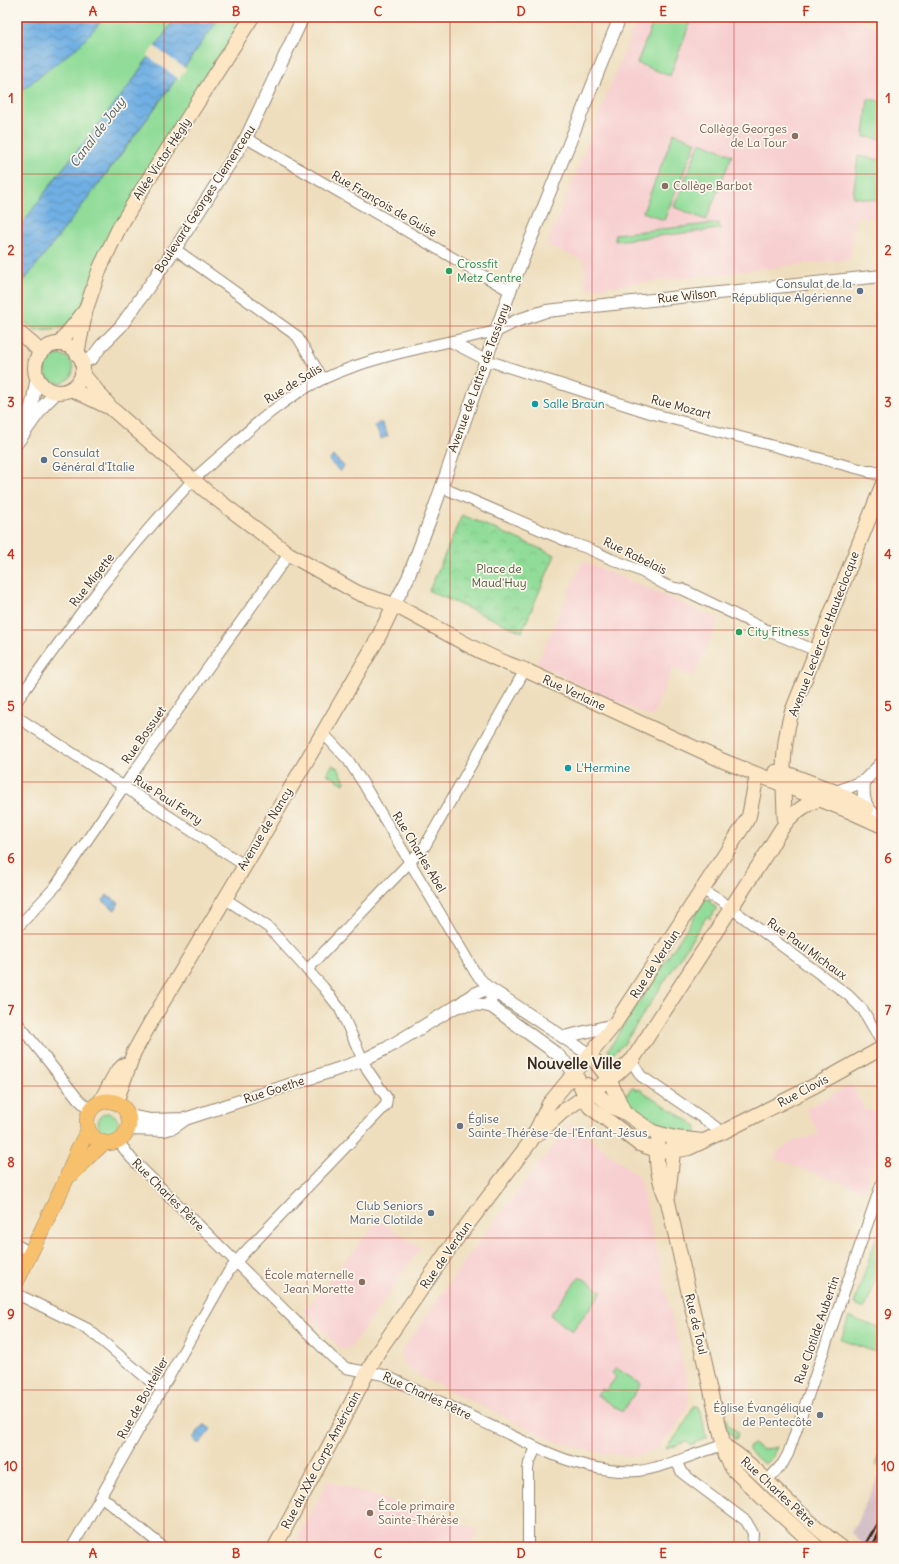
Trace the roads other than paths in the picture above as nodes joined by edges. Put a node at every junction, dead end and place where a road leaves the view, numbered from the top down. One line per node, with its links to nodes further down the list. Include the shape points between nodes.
1 (252, 17): 8 (main road, Allée Victor Hégly, via 119,228 100,268)
2 (303, 17): 4 (street, Boulevard Georges Clemenceau)
3 (620, 17): 7 (street, Avenue de Lattre de Tassigny)
4 (246, 138): 5 (street, Boulevard Georges Clemenceau); 7 (street, Rue François de Guise)
5 (175, 249): 15 (street, Boulevard Georges Clemenceau, via 121,326 92,358); 17 (street, via 297,336)
6 (882, 276): 10 (street, Rue Wilson, via 546,311)
7 (510, 291): 10 (street, Avenue de Lattre de Tassigny)
8 (86, 309): 12 (main road, Allée Victor Hégly); 15 (main road, Allée Victor Hégly)
9 (17, 331): 13 (main road)
10 (496, 331): 11 (street, Rue de Salis); 14 (street, Avenue de Lattre de Tassigny)
11 (451, 342): 14 (street); 17 (street, Rue de Salis, via 386,357)
12 (59, 344): 13 (main road); 15 (main road, via 72,349)
13 (41, 352): 16 (main road, via 35,364)
14 (486, 360): 21 (street, Rue Mozart, via 650,413); 24 (street, Avenue de Lattre de Tassigny)
15 (80, 363): 18 (main road, via 80,379); 19 (main road)
16 (37, 377): 18 (main road, via 47,389); 20 (street, via 33,399)
17 (323, 380): 22 (street, Rue de Salis, via 258,422)
18 (64, 390): 19 (main road); 20 (street, via 44,405)
19 (112, 409): 22 (main road, Rue Verlaine)
20 (20, 438)
21 (877, 473)
22 (193, 480): 25 (main road, Rue Verlaine); 29 (street, Rue Migette, via 98,592)
23 (882, 486): 27 (main road, Avenue Leclerc de Hauteclocque)
24 (441, 487): 26 (street, Avenue de Lattre de Tassigny, via 408,578); 27 (street, Rue Rabelais, via 571,543 579,544 654,580 672,588 682,589 773,633)
25 (289, 554): 26 (main road, Rue Verlaine, via 367,598); 36 (street, Rue Bossuet)
26 (394, 605): 28 (main road, Rue Verlaine, via 503,662); 31 (main road, Avenue de Nancy, via 377,640)
27 (817, 650): 34 (main road, Avenue Leclerc de Hauteclocque, via 791,714 786,734)
28 (525, 670): 33 (main road, Rue Verlaine); 43 (street, via 426,846)
29 (18, 698)
30 (17, 717): 36 (street, Rue Paul Ferry)
31 (322, 732): 43 (street, Rue Charles Abel, via 348,760); 44 (main road, Avenue de Nancy)
32 (882, 763): 35 (street)
33 (757, 775): 34 (main road, via 770,771); 45 (main road, Rue de Verdun, via 749,816)
34 (783, 779): 37 (main road); 38 (main road); 40 (main road)
35 (864, 781): 37 (street); 39 (street, via 863,795)
36 (124, 787): 44 (street, Rue Paul Ferry); 48 (street, Rue Bossuet, via 55,887)
37 (836, 792): 38 (street); 39 (main road)
38 (819, 799): 40 (main road, Rue de Verdun, via 806,804); 42 (main road)
39 (867, 809): 41 (street)
40 (785, 822): 47 (main road, Rue de Verdun)
41 (882, 823)
42 (882, 826)
43 (410, 862): 49 (street); 50 (street, Rue Charles Abel, via 476,974)
44 (244, 865): 46 (main road, Avenue de Nancy)
45 (703, 890): 47 (street, Rue Paul Michaux); 54 (main road, Rue de Verdun)
46 (224, 898): 49 (street, via 268,926); 57 (main road, Avenue de Nancy)
47 (731, 908): 56 (street, Rue Paul Michaux, via 848,995 863,1010); 59 (main road, Rue de Verdun)
48 (17, 928)
49 (307, 970): 60 (street, via 340,1009)
50 (489, 988): 51 (street, Rue Goethe, via 472,995); 52 (street); 55 (street)
51 (457, 1006): 52 (street, via 485,1004); 60 (street, Rue Goethe)
52 (492, 1007): 61 (street, via 557,1054)
53 (17, 1022): 65 (street, via 78,1099)
54 (614, 1026): 55 (street); 58 (main road, Rue de Verdun)
55 (564, 1037): 58 (street)
56 (882, 1047): 69 (main road, Rue Clovis, via 816,1085)
57 (134, 1052): 64 (main road, Avenue de Nancy); 65 (main road, Avenue de Nancy, via 116,1073)
58 (590, 1055): 61 (main road, Rue de Verdun); 62 (main road)
59 (633, 1059): 62 (main road, Rue de Verdun); 69 (street, via 641,1076)
60 (363, 1060): 67 (street, Rue Goethe, via 185,1119 164,1130); 80 (street, Rue de Bouteiller, via 387,1098 386,1105)
61 (575, 1073): 63 (main road); 71 (main road, Rue de Verdun, via 549,1104)
62 (609, 1079): 63 (main road, Rue de Verdun); 66 (main road)
63 (589, 1093): 66 (main road); 71 (main road, Rue de Verdun, via 561,1113); 74 (main road, via 590,1107 639,1144)
64 (116, 1102): 65 (main road, via 106,1101); 67 (main road, via 123,1107)
65 (95, 1106): 68 (main road, via 87,1116)
66 (624, 1112): 70 (main road)
67 (128, 1123): 72 (main road, via 123,1137)
68 (88, 1131): 72 (main road, via 94,1139); 75 (main road)
69 (723, 1132): 73 (main road, Rue Clovis, via 703,1142)
70 (659, 1135): 73 (main road); 74 (main road, Rue de Toul)
71 (530, 1141): 83 (main road, Rue de Verdun, via 451,1246)
72 (111, 1142): 75 (main road, via 87,1158); 80 (street, Rue Charles Pêtre, via 131,1158)
73 (674, 1145): 74 (main road); 77 (main road, Rue de Toul)
74 (656, 1150): 77 (main road, Rue de Toul, via 662,1189)
75 (66, 1180): 79 (main road)
76 (882, 1182): 88 (street, Rue Clotilde Aubertin, via 788,1454)
77 (668, 1202): 85 (main road, Rue de Toul)
78 (17, 1245): 79 (street)
79 (31, 1253): 81 (main road)
80 (236, 1262): 83 (street, Rue Charles Pêtre, via 338,1363 346,1368); 84 (street, Rue de Bouteiller)
81 (17, 1281)
82 (17, 1294): 84 (street, via 88,1329)
83 (367, 1372): 86 (street, Rue Charles Pêtre, via 389,1377); 94 (main road, Rue du XXe Corps Américain)
84 (162, 1390): 90 (street, Rue de Bouteiller)
85 (723, 1445): 87 (street, Rue Charles Pêtre); 88 (main road, Rue Charles Pêtre); 89 (main road, Rue Charles Pêtre, via 732,1468)
86 (536, 1448): 87 (street, Rue Charles Pêtre, via 568,1461 620,1471 638,1471); 95 (street, via 528,1470)
87 (676, 1461): 96 (street, via 682,1473 746,1521 753,1533)
88 (767, 1481): 89 (main road); 91 (main road, Rue Charles Pêtre)
89 (757, 1492): 97 (main road, Rue Charles Pêtre)
90 (102, 1497): 92 (street, Rue de Bouteiller); 93 (street)
91 (836, 1544)
92 (72, 1547)
93 (163, 1547)
94 (275, 1547)
95 (528, 1547)
96 (752, 1547)
97 (817, 1547)

